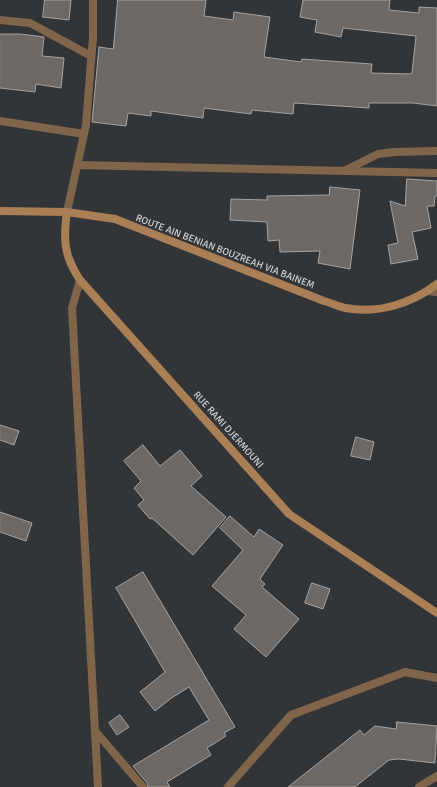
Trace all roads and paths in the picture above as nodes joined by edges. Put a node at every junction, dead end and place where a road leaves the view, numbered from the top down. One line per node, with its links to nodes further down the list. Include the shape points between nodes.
1 (93, 0): 3 (street)
2 (0, 20): 3 (street, via 30,24)
3 (91, 56): 5 (street)
4 (0, 121): 5 (street)
5 (84, 134): 7 (street)
6 (437, 151): 8 (street, via 378,154)
7 (77, 165): 8 (street); 11 (street)
8 (345, 171): 9 (street)
9 (437, 173)
10 (0, 211): 11 (main road, ROUTE AIN BENIAN BOUZREAH VIA BAINEM)
11 (67, 212): 12 (main road, RUE RAMI DJERMOUNI, via 64,233 66,252); 14 (main road, ROUTE AIN BENIAN BOUZREAH VIA BAINEM, via 115,219 345,308 368,310 390,307 410,301)
12 (80, 280): 16 (main road, RUE RAMI DJERMOUNI, via 289,514); 18 (street, via 72,308)
13 (437, 284): 14 (main road, ROUTE AIN BENIAN BOUZREAH VIA BAINEM)
14 (428, 291): 15 (street)
15 (437, 292)
16 (437, 613)
17 (437, 678): 22 (street, via 405,672 291,715)
18 (96, 732): 20 (street); 21 (street)
19 (437, 776): 23 (street)
20 (98, 787)
21 (143, 787)
22 (228, 787)
23 (419, 787)

